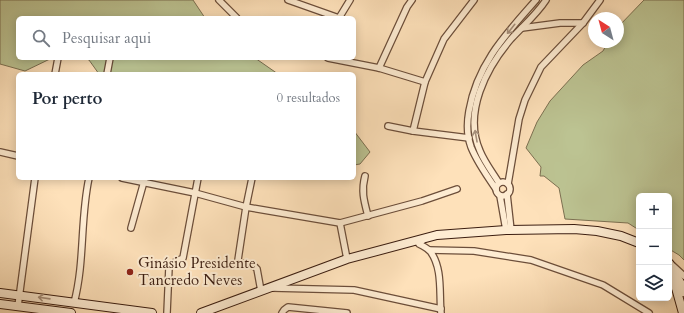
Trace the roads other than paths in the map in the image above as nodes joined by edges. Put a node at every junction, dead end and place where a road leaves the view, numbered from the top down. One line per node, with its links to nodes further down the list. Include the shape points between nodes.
1 (219, 0): 9 (street)
2 (288, 0): 10 (street)
3 (350, 0): 11 (street)
4 (412, 0): 17 (street)
5 (474, 0): 20 (street, via 444,39)
6 (536, 0): 23 (street, one-way to 23, via 491,54 482,69 471,101)
7 (546, 0): 13 (street)
8 (600, 0): 12 (street)
9 (235, 16)
10 (333, 16)
11 (340, 16)
12 (583, 23): 13 (street); 33 (street, via 541,67 525,100 519,119)
13 (522, 28): 32 (street, one-way to 13, via 480,151 474,118 478,96 492,64)
14 (58, 60): 18 (street)
15 (110, 60): 19 (street)
16 (339, 60): 17 (street)
17 (379, 68): 20 (street)
18 (55, 72)
19 (107, 72)
20 (425, 82): 22 (street)
21 (388, 126): 22 (street)
22 (413, 131): 23 (street)
23 (469, 138): 35 (street, via 475,156)
24 (0, 152): 25 (street)
25 (16, 156)
26 (365, 176): 40 (street, via 362,196)
27 (35, 180): 56 (street)
28 (89, 180): 57 (street, via 84,206 79,283)
29 (144, 180): 36 (street); 42 (street)
30 (198, 180): 36 (street)
31 (252, 180): 39 (street)
32 (499, 183): 33 (street); 35 (street)
33 (508, 184): 37 (street, via 510,190)
34 (457, 189): 40 (street)
35 (496, 189): 38 (street)
36 (195, 193): 39 (street); 63 (street, via 183,258 169,267)
37 (507, 194): 38 (street); 43 (street)
38 (500, 196): 43 (street)
39 (246, 206): 41 (street); 53 (street, via 238,260 240,264 256,267)
40 (368, 216): 41 (street)
41 (340, 223): 47 (street)
42 (131, 228)
43 (508, 230): 44 (main road); 45 (main road, via 558,228 597,231)
44 (425, 238): 46 (street, via 419,244); 47 (main road)
45 (636, 242)
46 (429, 250): 60 (street, via 439,272); 67 (street, via 474,251 531,260 603,285)
47 (347, 258): 52 (main road)
48 (670, 265): 54 (main road)
49 (672, 265): 50 (street)
50 (684, 276)
51 (672, 282): 68 (main road)
52 (270, 288): 53 (main road); 60 (street, via 354,290)
53 (261, 291): 64 (main road)
54 (684, 292)
55 (0, 293): 56 (main road)
56 (20, 295): 57 (main road, one-way to 56); 59 (street)
57 (74, 302): 62 (main road)
58 (0, 304): 59 (main road)
59 (18, 306): 61 (main road)
60 (441, 311)
61 (72, 313)
62 (152, 313)
63 (166, 313)
64 (201, 313)
65 (282, 313): 66 (street, via 288,307)
66 (347, 313)
67 (650, 313)
68 (683, 313)

